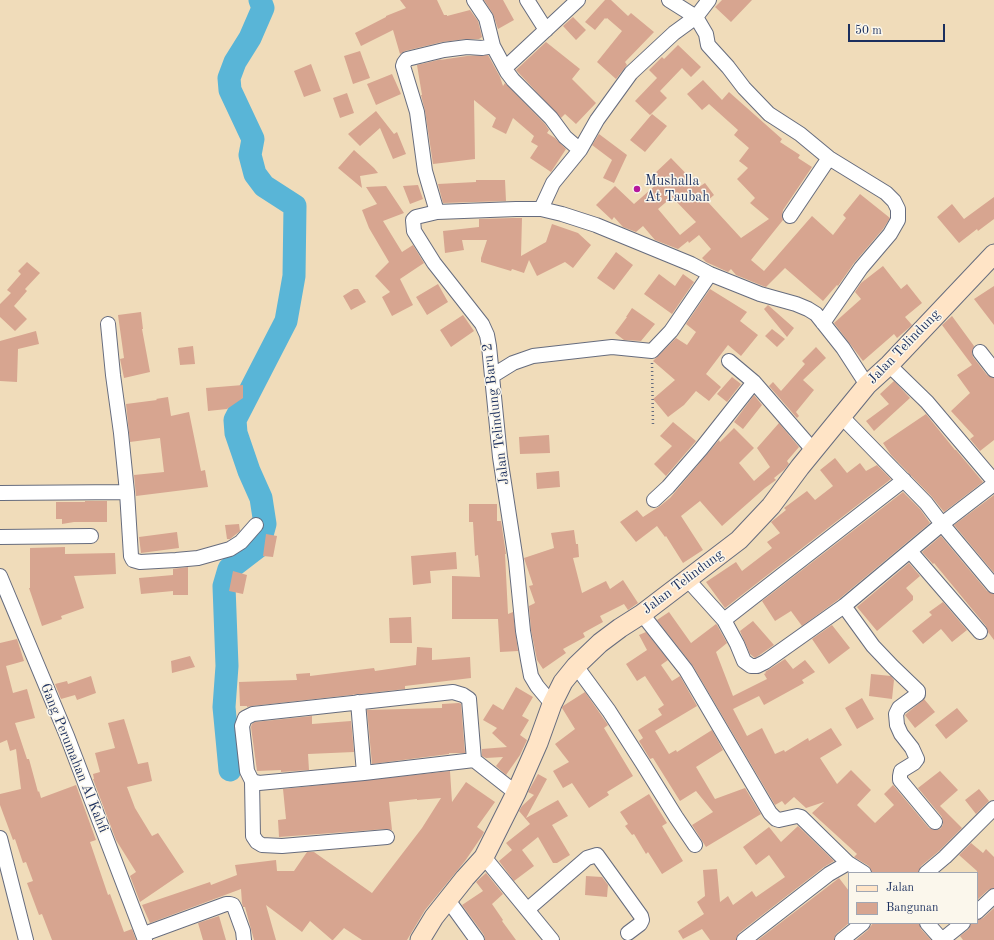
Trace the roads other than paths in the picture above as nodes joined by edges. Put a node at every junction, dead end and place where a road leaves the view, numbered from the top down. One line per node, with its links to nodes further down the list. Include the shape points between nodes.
1 (474, 0): 8 (street, via 486,18)
2 (527, 0): 7 (street)
3 (578, 0): 7 (street)
4 (669, 0): 6 (street)
5 (709, 0): 6 (street)
6 (696, 17): 10 (street, via 631,72 597,120); 11 (street, via 706,34 708,45 744,88 769,114)
7 (546, 30): 9 (street)
8 (493, 46): 9 (street); 13 (street, via 444,50 407,59 404,63 417,112 425,171)
9 (505, 68): 10 (street, via 565,137)
10 (580, 150): 12 (street, via 553,183)
11 (830, 158): 14 (street); 17 (street, via 886,193 894,201 898,220)
12 (541, 209): 13 (street, Jalan Telindung Baru 2); 16 (street, Jalan Telindung Baru 2, via 596,226)
13 (437, 212): 23 (street, Jalan Telindung Baru 2, via 416,216 413,220 414,231 434,263 482,324 489,346)
14 (790, 216)
15 (994, 254): 21 (main road, Jalan Telindung)
16 (710, 274): 17 (street, Jalan Telindung Baru 2, via 760,294 808,309); 23 (street, via 671,331 652,351 612,347 533,356 513,363)
17 (823, 323): 25 (street, Jalan Telindung Baru 2, via 844,348)
18 (108, 324): 31 (street)
19 (980, 352): 22 (street)
20 (729, 361): 24 (street)
21 (889, 365): 25 (main road, Jalan Telindung); 29 (street, via 927,402)
22 (994, 370)
23 (492, 376): 48 (street, Jalan Telindung Baru 2, via 500,457 528,660 537,686)
24 (754, 382): 27 (street); 33 (street, via 701,449)
25 (867, 385): 26 (main road, Jalan Telindung)
26 (841, 416): 27 (main road, Jalan Telindung); 28 (street)
27 (813, 450): 40 (main road, Jalan Telindung, via 771,506 738,540)
28 (904, 480): 34 (street); 44 (street)
29 (994, 481)
30 (994, 484): 34 (street)
31 (127, 492): 32 (street); 35 (street, via 131,556 133,560 140,562 198,558 230,549 241,542)
32 (0, 493)
33 (654, 500)
34 (942, 524): 38 (street); 41 (street)
35 (256, 525)
36 (91, 536): 37 (street)
37 (0, 537)
38 (910, 551): 42 (street); 45 (street)
39 (0, 576): 69 (street, Gang Perumahan Al Kahfi, via 67,736)
40 (687, 579): 43 (main road, Jalan Telindung); 44 (street)
41 (994, 586)
42 (844, 606): 44 (street, via 757,666 751,666 744,661); 54 (street, via 873,646 918,691 918,694 899,708 896,714 901,734 917,759 901,771 900,780)
43 (642, 614): 46 (main road, Jalan Telindung, via 600,643); 59 (street, via 686,670 770,813 779,820 801,817)
44 (724, 620)
45 (980, 632)
46 (576, 666): 48 (main road, Jalan Telindung); 57 (street, via 609,711)
47 (358, 702): 49 (street, via 452,692 463,695 469,699); 50 (street); 51 (street, via 253,714 245,718 242,726 247,771)
48 (552, 704): 52 (main road, Jalan Telindung)
49 (474, 760): 50 (street); 52 (street)
50 (364, 773): 51 (street, via 259,783)
51 (252, 781): 55 (street, via 253,836 262,845 282,846)
52 (516, 793): 58 (main road, Jalan Telindung)
53 (994, 808): 61 (street)
54 (936, 822)
55 (387, 837)
56 (0, 838): 71 (street)
57 (695, 845)
58 (484, 857): 63 (main road, Jalan Telindung); 64 (street)
59 (848, 863): 60 (street); 76 (street, via 829,874)
60 (862, 872)
61 (927, 872)
62 (994, 896): 65 (street)
63 (448, 900): 73 (main road, Jalan Telindung); 74 (street)
64 (528, 909): 70 (street, via 587,858 597,855 641,916 640,924); 75 (street)
65 (978, 911)
66 (862, 924): 77 (street)
67 (928, 924): 78 (street)
68 (962, 924): 78 (street)
69 (145, 937): 72 (street, via 230,904 235,909)
70 (626, 938)
71 (26, 940)
72 (244, 940)
73 (420, 940)
74 (477, 940)
75 (552, 940)
76 (744, 940)
77 (842, 940)
78 (942, 940)

